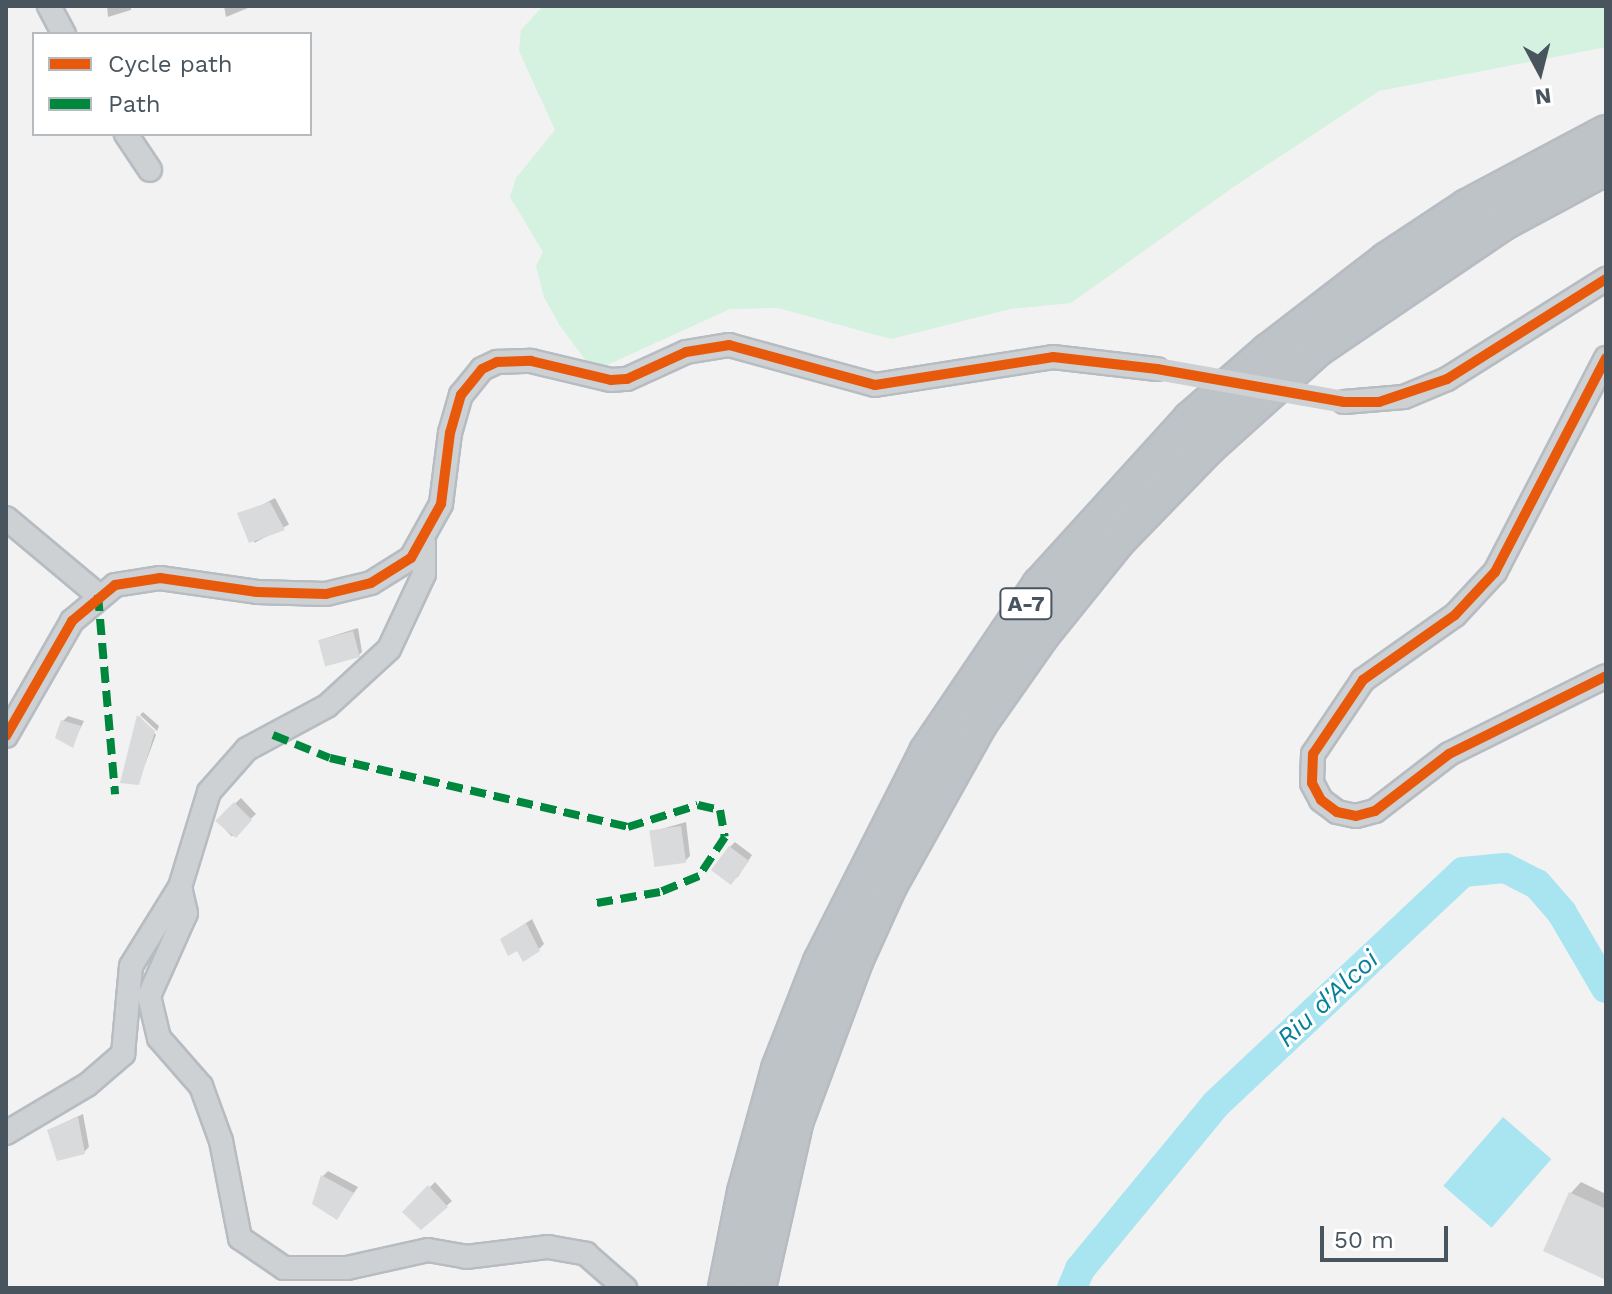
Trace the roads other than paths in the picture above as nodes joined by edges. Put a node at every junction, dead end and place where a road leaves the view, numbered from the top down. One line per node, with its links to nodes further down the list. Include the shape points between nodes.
1 (49, 6): 2 (street)
2 (63, 32)
3 (1606, 133): 17 (highway, A-7, via 1467,207 1387,260 1269,351 1171,440 1040,585 927,752 821,962 779,1069 745,1192)
4 (127, 136): 6 (street)
5 (1606, 167): 18 (highway, A-7, via 1504,222 1317,349 1118,540 1043,633 979,724 928,812 855,961 796,1120)
6 (150, 170)
7 (1606, 279): 10 (street, bridge, via 1447,379 1404,397 1344,402 1157,369 1053,357 875,385 729,345 686,352 627,379 531,361 497,362 471,381 454,411 441,504)
8 (1606, 358): 12 (street, via 1495,572 1455,615 1363,680 1313,754 1312,783 1321,800 1337,812 1356,816 1375,811 1449,754)
9 (6, 518): 11 (street)
10 (424, 543): 11 (street, via 393,572 348,590 257,592 160,578 136,579); 14 (street, via 424,574 389,649 327,706 247,749 209,792)
11 (98, 595): 13 (street, via 72,621)
12 (1606, 676)
13 (6, 736)
14 (180, 887): 15 (street, via 131,966 123,1054 87,1085); 16 (street, via 186,913 149,996 159,1038 201,1086 221,1141 240,1238 284,1268 347,1268 428,1250 466,1257 548,1247 586,1254)
15 (6, 1133)
16 (625, 1288)
17 (726, 1288)
18 (758, 1288)

